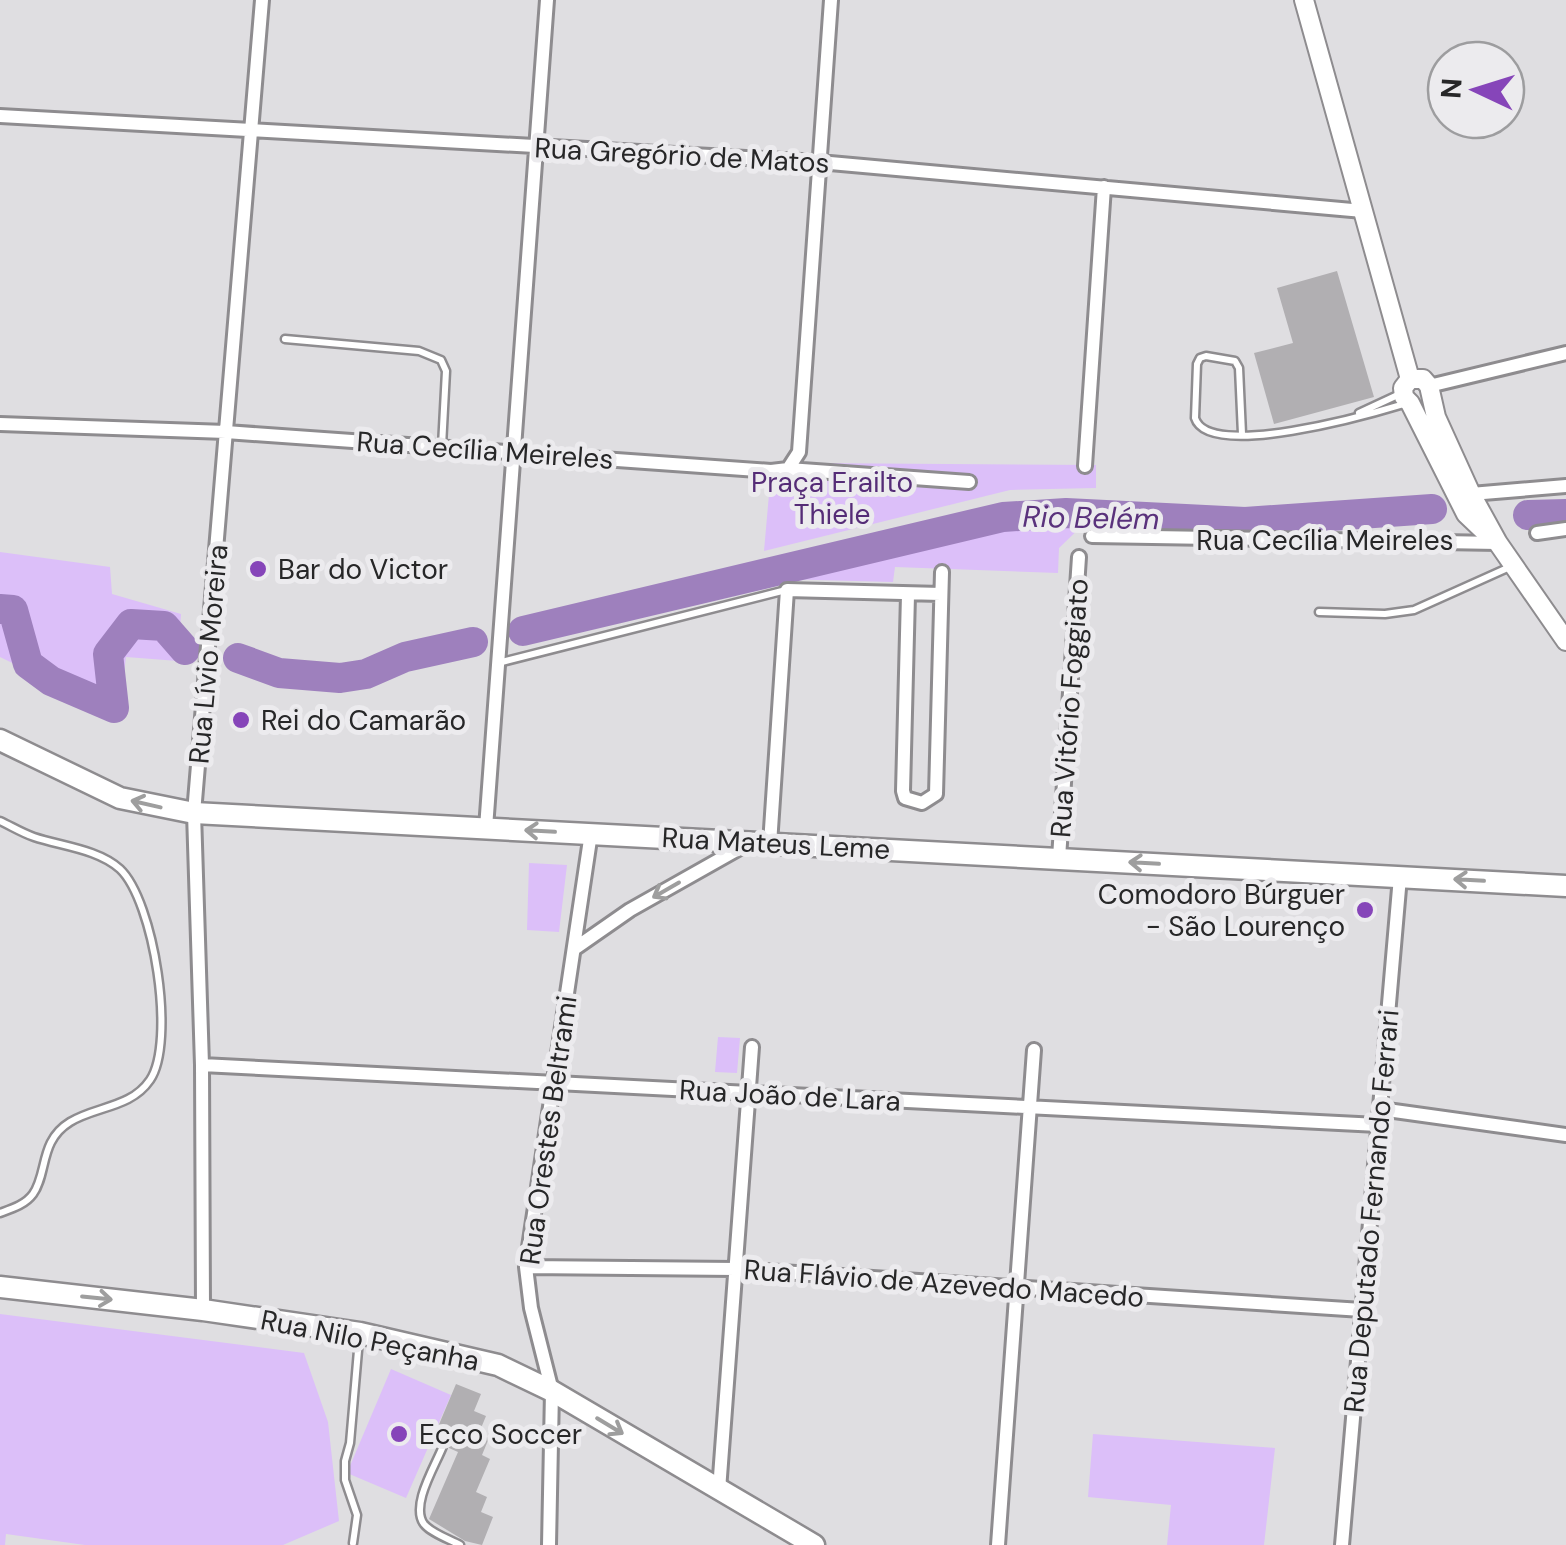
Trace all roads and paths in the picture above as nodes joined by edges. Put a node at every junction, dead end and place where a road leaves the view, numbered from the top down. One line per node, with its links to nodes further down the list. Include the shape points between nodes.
1 (262, 0): 6 (street, Rua Lívio Moreira)
2 (547, 0): 7 (street)
3 (830, 0): 8 (street)
4 (1304, 0): 10 (street)
5 (0, 116): 6 (street, Rua Gregório de Matos)
6 (253, 130): 7 (street, Rua Gregório de Matos); 17 (street, Rua Lívio Moreira)
7 (536, 146): 8 (street, Rua Gregório de Matos); 20 (street)
8 (819, 162): 9 (street, Rua Gregório de Matos); 22 (street, via 799,452)
9 (1104, 187): 10 (street, Rua Gregório de Matos); 21 (street)
10 (1363, 210): 14 (street)
11 (285, 339): 19 (lane, via 419,351 441,360)
12 (1566, 353): 13 (street)
13 (1429, 390): 14 (street, via 1419,377); 25 (street)
14 (1408, 391): 15 (lane); 15 (lane); 29 (street, via 1466,514)
15 (1341, 421): 18 (lane)
16 (0, 424): 17 (street, Rua Cecília Meireles)
17 (226, 432): 19 (street, Rua Cecília Meireles); 40 (street, Rua Lívio Moreira)
18 (1242, 434): 18 (lane, via 1198,427 1200,358 1235,361 1239,368)
19 (442, 447): 20 (street, Rua Cecília Meireles)
20 (514, 452): 22 (street, Rua Cecília Meireles); 38 (street)
21 (1085, 466)
22 (788, 469): 23 (street, Rua Cecília Meireles)
23 (969, 482)
24 (1566, 486): 25 (street)
25 (1471, 494): 29 (street)
26 (1566, 529): 27 (street)
27 (1537, 533)
28 (1092, 536): 29 (street, Rua Cecília Meireles)
29 (1498, 543): 31 (street)
30 (1079, 557): 45 (street, Rua Vitório Foggiato)
31 (1513, 566): 36 (lane, via 1414,610); 37 (street)
32 (942, 572): 34 (street)
33 (788, 590): 35 (street); 38 (lane); 44 (street)
34 (941, 594): 35 (street); 35 (street, via 936,794 922,803 903,791)
35 (908, 595)
36 (1320, 612)
37 (1566, 641)
38 (498, 663): 42 (street)
39 (0, 740): 40 (main road, Rua Mateus Leme, one-way to 39, via 120,798)
40 (194, 812): 42 (main road, Rua Mateus Leme); 51 (street, Rua Lívio Moreira)
41 (0, 820): 58 (lane, via 120,870 148,930 161,998 159,1062 150,1081 120,1104 69,1122 52,1141 34,1194)
42 (486, 828): 43 (main road, Rua Mateus Leme, one-way to 42)
43 (591, 833): 44 (main road, Rua Mateus Leme); 48 (street, Rua Orestes Beltrami)
44 (760, 843): 45 (main road, Rua Mateus Leme); 48 (street, one-way to 48, via 630,910)
45 (1058, 858): 46 (main road, Rua Mateus Leme, one-way to 45)
46 (1400, 877): 47 (main road, Rua Mateus Leme, one-way to 46); 55 (street, Rua Deputado Fernando Ferrari)
47 (1566, 886)
48 (574, 948): 52 (street, Rua Orestes Beltrami)
49 (752, 1047): 53 (street)
50 (1034, 1050): 54 (street)
51 (202, 1065): 52 (street, Rua João de Lara); 63 (street, Rua Lívio Moreira)
52 (552, 1083): 53 (street, Rua João de Lara); 59 (street, Rua Orestes Beltrami)
53 (749, 1093): 54 (street, Rua João de Lara); 60 (street)
54 (1030, 1107): 56 (street, Rua João de Lara); 62 (street)
55 (1380, 1109): 56 (street, Rua Deputado Fernando Ferrari); 57 (street)
56 (1378, 1125): 64 (street, Rua Deputado Fernando Ferrari)
57 (1566, 1135)
58 (0, 1213)
59 (526, 1267): 60 (street, Rua Flávio de Azevedo Macedo); 66 (street, Rua Orestes Beltrami)
60 (736, 1269): 62 (street, Rua Flávio de Azevedo Macedo); 68 (street)
61 (0, 1288): 63 (main road, Rua Nilo Peçanha, one-way to 63)
62 (1016, 1288): 64 (street, Rua Flávio de Azevedo Macedo); 73 (street)
63 (203, 1310): 65 (main road, Rua Nilo Peçanha)
64 (1362, 1310): 74 (street, Rua Deputado Fernando Ferrari)
65 (360, 1333): 66 (main road, Rua Nilo Peçanha, via 473,1357); 69 (lane, via 345,1461 358,1515)
66 (552, 1391): 68 (main road, Rua Nilo Peçanha, one-way to 68); 71 (street, Rua Orestes Beltrami)
67 (444, 1446): 70 (lane, via 419,1512 425,1526)
68 (719, 1490): 72 (main road, Rua Nilo Peçanha)
69 (353, 1543)
70 (460, 1545)
71 (547, 1545)
72 (814, 1545)
73 (998, 1545)
74 (1342, 1545)

